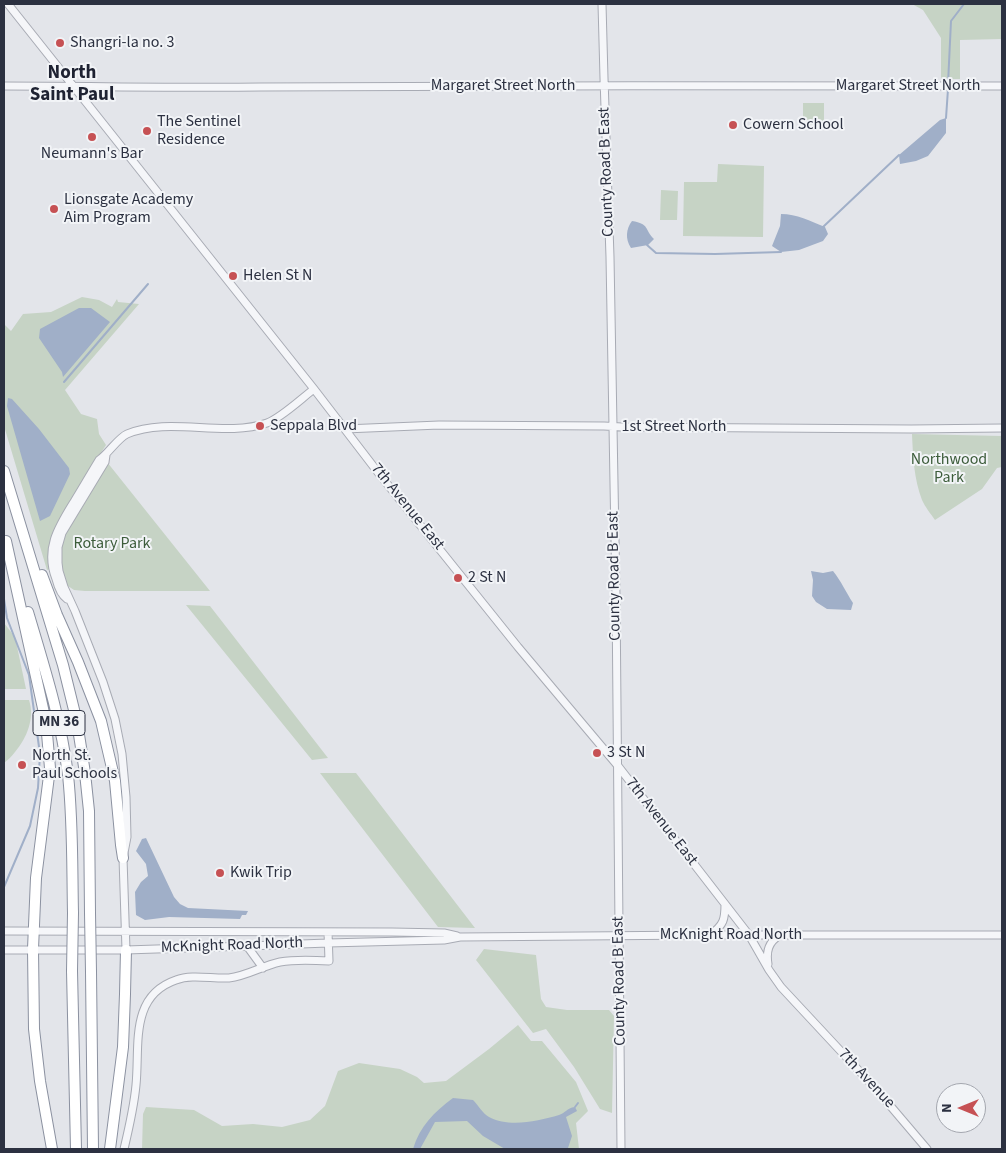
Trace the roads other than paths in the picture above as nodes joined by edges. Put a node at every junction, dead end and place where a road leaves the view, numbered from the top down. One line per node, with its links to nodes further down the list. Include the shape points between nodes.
1 (8, 4): 6 (street, 7th Avenue East)
2 (602, 4): 4 (street, County Road B East)
3 (4, 86): 6 (street, Margaret Street North)
4 (604, 86): 5 (street, Margaret Street North); 6 (street, Margaret Street North); 8 (street, County Road B East)
5 (1002, 86)
6 (74, 87): 7 (street, 7th Avenue East)
7 (314, 389): 10 (street, 7th Avenue East); 15 (street, via 268,423 237,428 164,427 125,435 106,455 105,462 65,527 58,547 59,571 103,682 122,754 127,837)
8 (613, 427): 9 (street, 1st Street North); 10 (street, 1st Street North, via 439,425); 14 (street, County Road B East)
9 (1002, 428)
10 (345, 429): 14 (street, 7th Avenue East, via 518,647)
11 (4, 471): 12 (highway, MN 36)
12 (23, 535): 15 (highway, via 40,569 101,721 115,781); 37 (highway, MN 36, bridge, via 68,685 86,773)
13 (5, 538): 18 (highway, via 46,722 50,768 36,878); 36 (highway, MN 36, bridge, via 56,708 70,795)
14 (618, 766): 16 (street, 7th Avenue East); 25 (street, County Road B East)
15 (124, 858): 19 (street)
16 (725, 903): 21 (street, via 722,924); 22 (street, 7th Avenue East)
17 (4, 931): 18 (street, McKnight Road North)
18 (34, 931): 19 (street, McKnight Road North); 29 (highway)
19 (126, 931): 20 (street, McKnight Road North); 31 (street)
20 (328, 932): 26 (street, McKnight Road North, via 444,933); 27 (street)
21 (710, 935): 22 (street, McKnight Road North); 25 (street, McKnight Road North)
22 (749, 935): 23 (street, McKnight Road North); 33 (street, 7th Avenue East)
23 (781, 935): 24 (street, McKnight Road North); 33 (street, via 774,938 766,953)
24 (1002, 935)
25 (619, 936): 26 (street, McKnight Road North); 40 (street, County Road B East)
26 (460, 937): 27 (street, McKnight Road North)
27 (328, 943): 28 (street, McKnight Road North); 32 (street, via 329,960 281,962)
28 (247, 946): 31 (street, McKnight Road North); 32 (street)
29 (33, 949): 30 (street, McKnight Road North); 31 (street, McKnight Road North); 35 (highway, via 34,1029)
30 (4, 950)
31 (126, 950): 38 (highway, via 123,1047)
32 (263, 968): 39 (street, via 229,978 178,979 149,998 140,1019 136,1086)
33 (768, 970): 34 (street, 7th Avenue East)
34 (803, 1012): 41 (street, 7th Avenue, via 888,1102)
35 (52, 1149)
36 (76, 1149)
37 (93, 1149)
38 (110, 1149)
39 (124, 1149)
40 (621, 1149)
41 (927, 1149)

